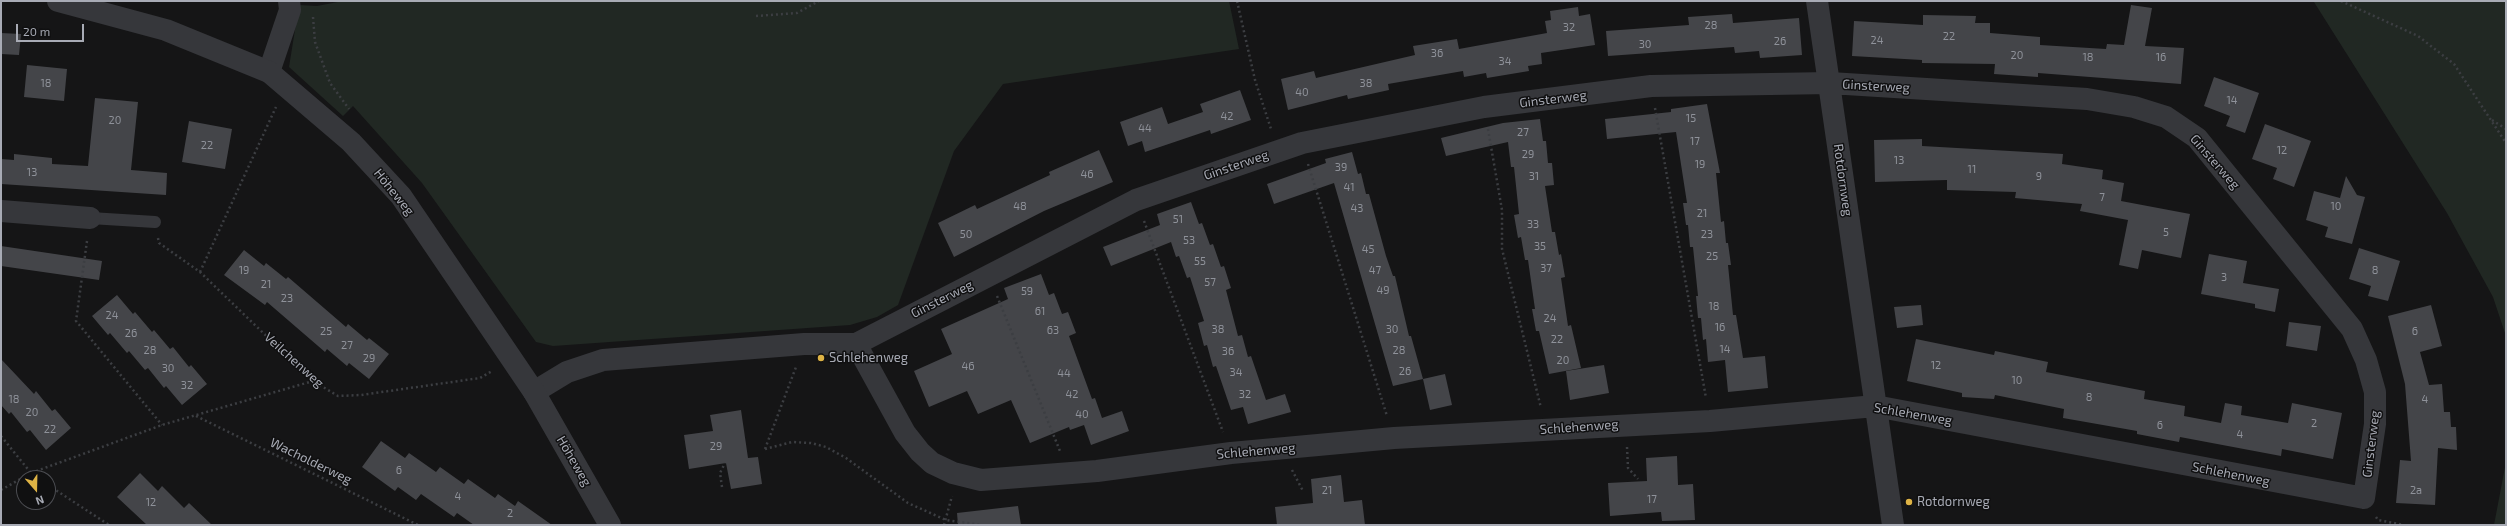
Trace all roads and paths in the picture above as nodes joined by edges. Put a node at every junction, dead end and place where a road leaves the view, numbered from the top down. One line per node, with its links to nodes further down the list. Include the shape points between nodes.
1 (58, 1): 8 (street, Höheweg, via 166,30)
2 (819, 1): 7 (path, via 797,13)
3 (1237, 1): 18 (path, via 1255,80)
4 (1817, 1): 9 (street, Rotdornweg)
5 (2341, 1): 13 (path, via 2418,36 2454,64)
6 (289, 6): 8 (street); 15 (path, via 312,13 315,42 330,83 349,109)
7 (756, 16)
8 (269, 72): 10 (street, Höheweg)
9 (1830, 84): 11 (street, Ginsterweg); 30 (street, Rotdornweg); 49 (street, Ginsterweg, via 2087,99 2134,107 2166,117 2197,138 2352,328 2366,360 2375,392 2375,424)
10 (286, 86): 15 (street, Höheweg); 23 (path)
11 (1651, 86): 12 (street, Ginsterweg); 32 (path)
12 (1484, 108): 16 (street, Ginsterweg); 35 (path, via 1502,210 1502,249)
13 (2490, 119): 14 (path); 17 (path)
14 (2506, 129)
15 (351, 142): 29 (street, Höheweg, via 401,196)
16 (1302, 143): 18 (street, Ginsterweg); 37 (path)
17 (2506, 143)
18 (1278, 151): 19 (street, Ginsterweg)
19 (1136, 200): 24 (street, Ginsterweg); 38 (path)
20 (1, 211): 21 (street)
21 (90, 218): 22 (lane); 33 (path, via 76,321)
22 (155, 222): 23 (path, Veilchenweg, via 159,243)
23 (200, 272): 28 (path, Veilchenweg)
24 (989, 275): 26 (street, Ginsterweg); 42 (path)
25 (804, 344): 26 (street, Ginsterweg); 29 (street, Ginsterweg, via 603,360 567,372); 50 (path, via 765,449 792,442 826,447 846,458 908,503)
26 (856, 344): 43 (street, Schlehenweg, via 905,433 932,463)
27 (492, 371): 28 (path, Veilchenweg, via 480,378 361,395 338,396)
28 (314, 380): 31 (path)
29 (534, 392): 53 (street, Höheweg)
30 (1875, 406): 32 (street, Schlehenweg); 49 (street, Schlehenweg); 56 (street, Rotdornweg)
31 (195, 416): 33 (path); 52 (path, Wacholderweg)
32 (1710, 420): 34 (street, Schlehenweg)
33 (162, 425): 41 (path)
34 (1626, 425): 35 (street, Schlehenweg); 44 (path, via 1628,468)
35 (1546, 430): 37 (street, Schlehenweg)
36 (1, 436): 40 (path)
37 (1394, 438): 38 (street, Schlehenweg)
38 (1231, 453): 42 (street, Schlehenweg, via 1097,471)
39 (725, 463): 46 (path, via 720,473)
40 (29, 470)
41 (39, 470)
42 (1068, 472): 43 (street, Schlehenweg, via 981,480)
43 (953, 473): 50 (path, via 952,494)
44 (1638, 479)
45 (16, 482): 47 (path)
46 (722, 487)
47 (1, 490)
48 (56, 490): 51 (path)
49 (2364, 498): 57 (path, via 2378,520)
50 (946, 520): 54 (path); 55 (path)
51 (109, 525)
52 (418, 525)
53 (610, 525)
54 (944, 525)
55 (981, 525)
56 (1893, 525)
57 (2404, 525)

